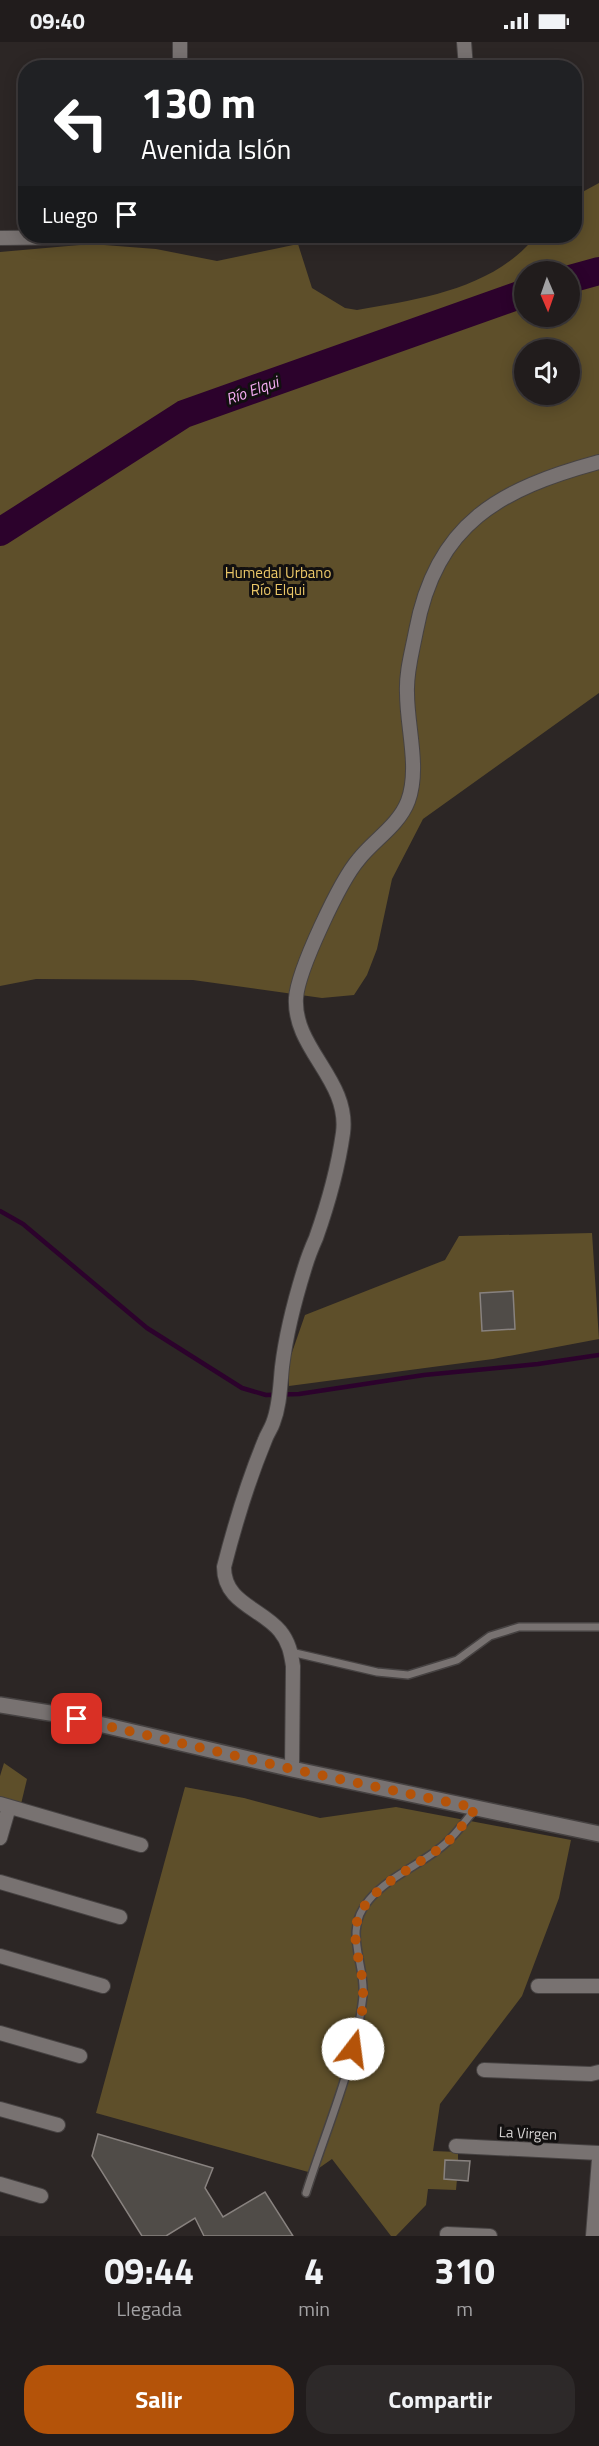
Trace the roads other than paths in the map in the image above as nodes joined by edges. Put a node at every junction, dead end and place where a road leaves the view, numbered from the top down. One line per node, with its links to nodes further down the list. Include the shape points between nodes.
1 (180, 42): 3 (street)
2 (464, 42): 4 (street)
3 (180, 60)
4 (465, 60)
5 (0, 238): 6 (street)
6 (18, 238)
7 (599, 462): 9 (street, via 532,484 484,511 449,546 426,586 408,670 412,758 408,800 398,818 364,852 344,880 302,973 297,993 299,1025 337,1091 344,1120 335,1175 293,1311 273,1423 238,1516 224,1575 232,1594 275,1626)
8 (599, 1627): 9 (lane, via 519,1627 490,1636 457,1660 408,1675 377,1672)
9 (291, 1652): 11 (street)
10 (0, 1705): 11 (main road, via 56,1714)
11 (292, 1769): 13 (main road)
12 (4, 1806): 15 (street); 16 (street)
13 (476, 1808): 14 (main road); 33 (lane, via 446,1843 369,1900 356,1925 363,1990 359,2029)
14 (599, 1834)
15 (0, 1838)
16 (141, 1845)
17 (0, 1882): 18 (street)
18 (120, 1917)
19 (0, 1956): 20 (street)
20 (103, 1986)
21 (538, 1986): 22 (street)
22 (599, 1986)
23 (0, 2033): 24 (street)
24 (80, 2056)
25 (484, 2070): 26 (street)
26 (599, 2072)
27 (0, 2109): 28 (street)
28 (58, 2125)
29 (456, 2146): 30 (street, La Virgen)
30 (599, 2153)
31 (599, 2159): 37 (street)
32 (0, 2184): 34 (street)
33 (306, 2193)
34 (41, 2196)
35 (447, 2234): 36 (street)
36 (490, 2236)
37 (593, 2236)

